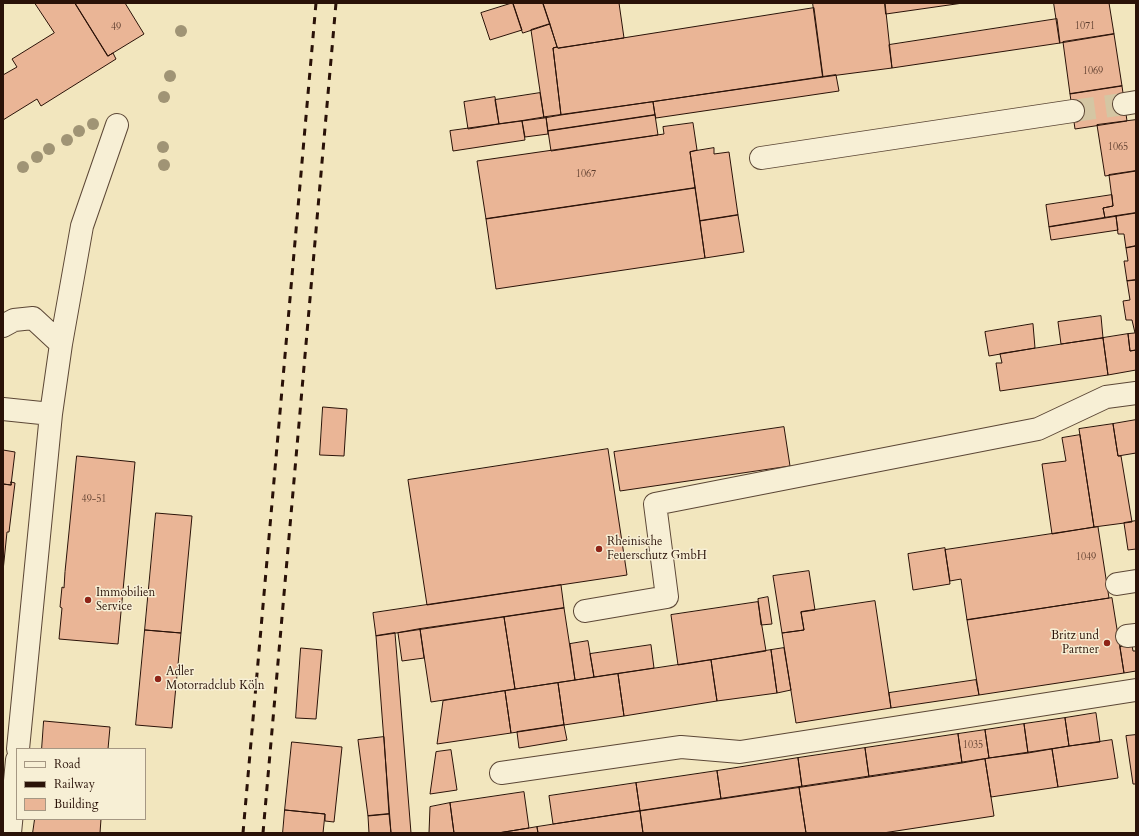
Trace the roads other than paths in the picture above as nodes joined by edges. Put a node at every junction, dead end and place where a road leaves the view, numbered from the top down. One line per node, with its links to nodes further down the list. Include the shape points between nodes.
1 (1072, 112): 3 (lane)
2 (117, 125): 5 (lane, via 82,226)
3 (762, 158)
4 (3, 326): 5 (lane, via 14,320 33,318)
5 (61, 344): 8 (lane)
6 (1136, 393): 9 (lane, via 1106,397 1038,429 655,504 667,597)
7 (3, 409): 8 (lane)
8 (51, 414): 11 (lane)
9 (585, 611)
10 (1136, 690): 13 (lane, via 740,752 681,747)
11 (18, 748)
12 (16, 770): 14 (lane)
13 (501, 773)
14 (10, 833)

